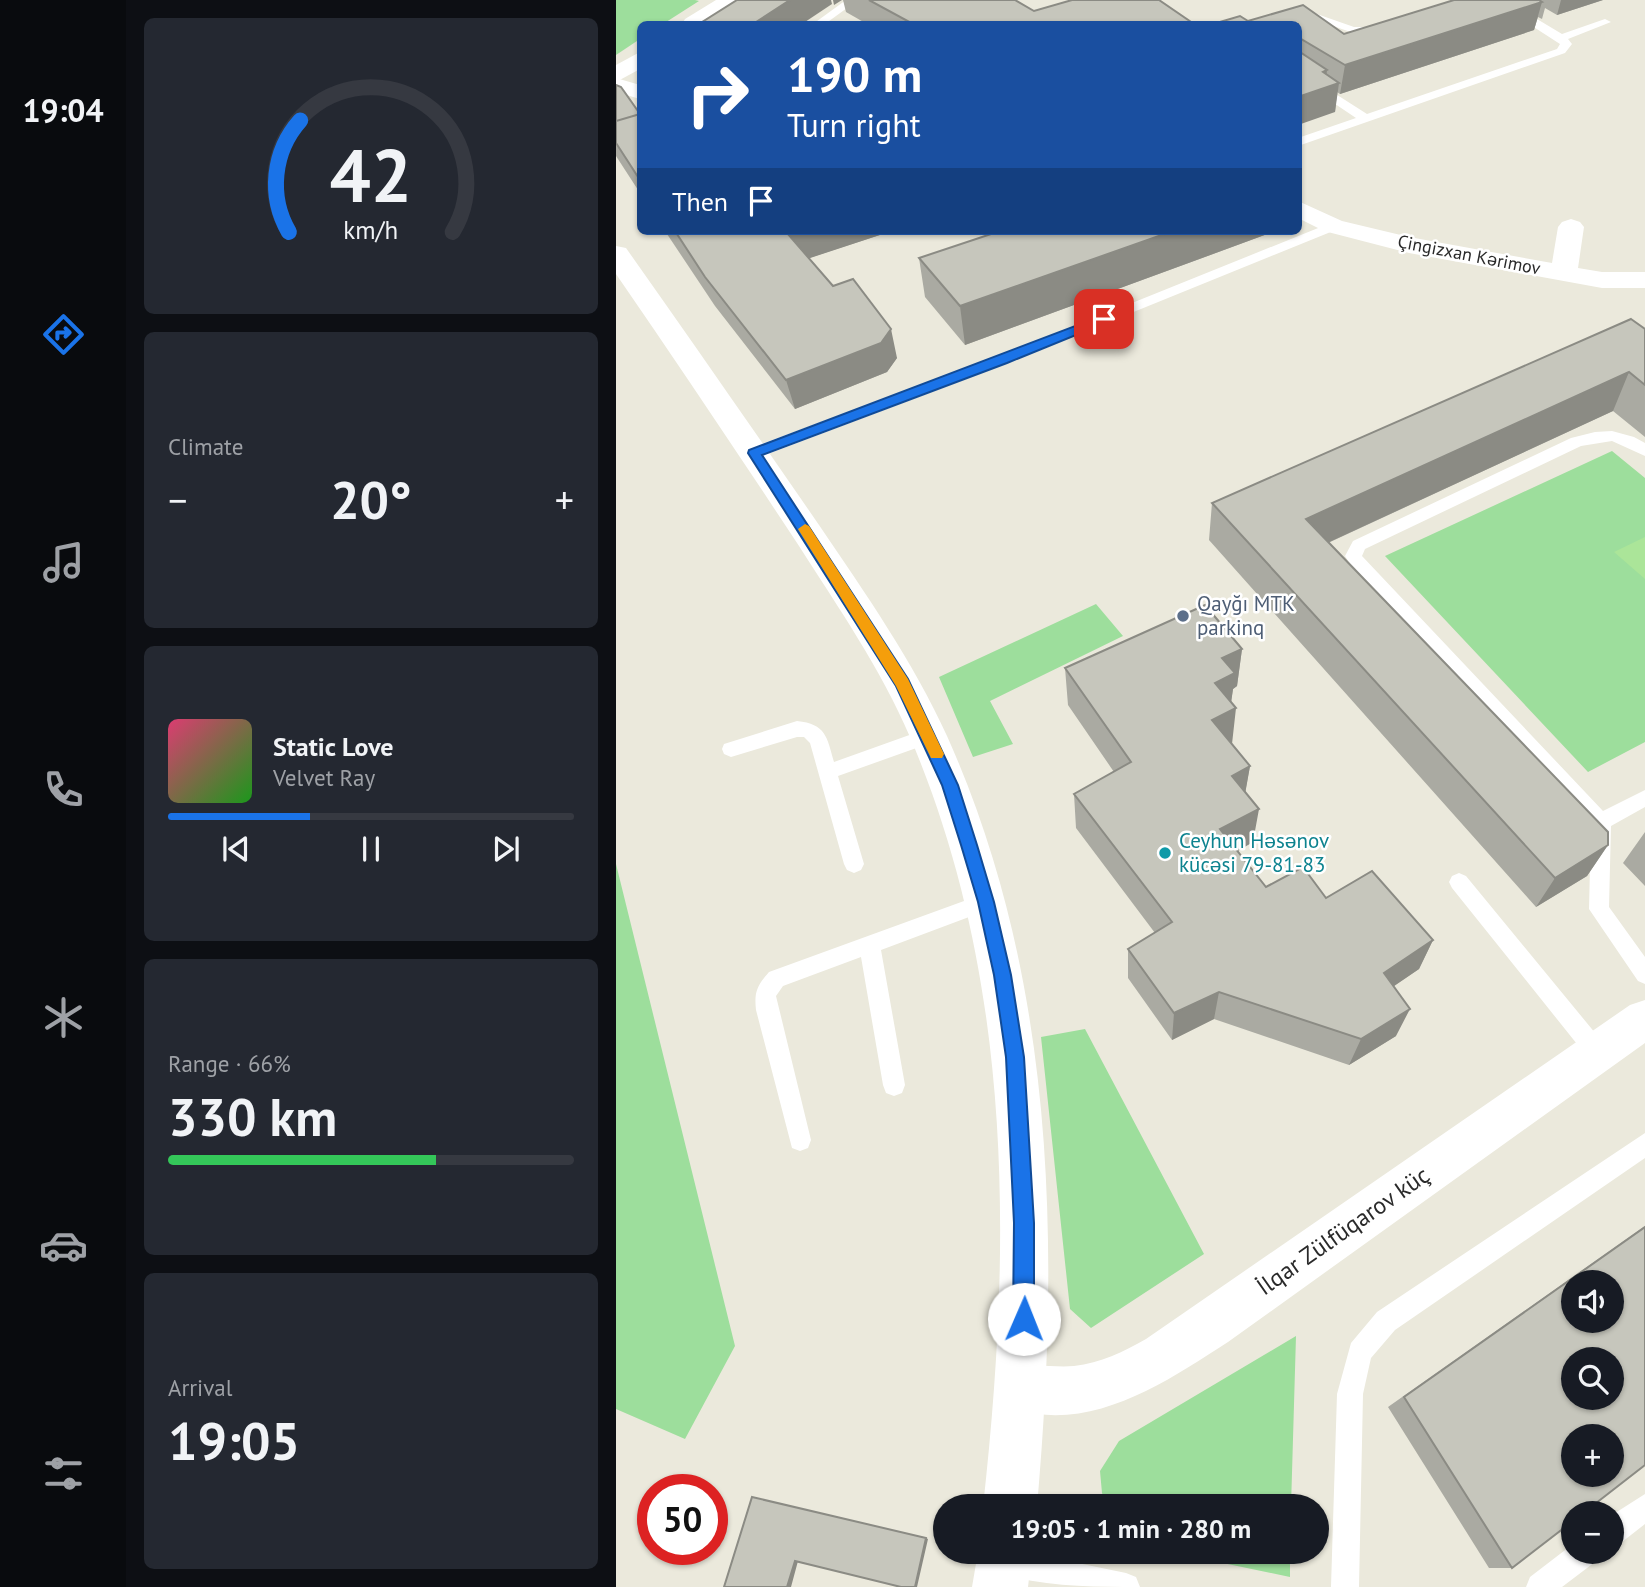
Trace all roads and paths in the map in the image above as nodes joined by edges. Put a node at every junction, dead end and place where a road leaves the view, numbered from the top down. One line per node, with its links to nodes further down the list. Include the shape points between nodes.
1 (731, 0): 4 (main road)
2 (853, 0): 5 (lane)
3 (1497, 0): 9 (lane)
4 (698, 21)
5 (823, 21)
6 (1291, 21): 8 (lane, via 1314,16 1366,32)
7 (1605, 22): 9 (lane)
8 (1394, 26)
9 (1561, 38): 15 (lane, via 1566,44 1561,51 1543,59)
10 (637, 61): 11 (main road)
11 (616, 75)
12 (1302, 76): 15 (lane)
13 (616, 85): 14 (street)
14 (637, 91)
15 (1366, 119): 16 (lane)
16 (1302, 141)
17 (1302, 210): 18 (street, Çingizxan Kərimov)
18 (1333, 226): 21 (street, Çingizxan Kərimov); 24 (lane, via 1003,360)
19 (1571, 227): 21 (street)
20 (616, 254): 24 (main road)
21 (1564, 273): 22 (street, Çingizxan Kərimov, via 1602,280)
22 (1645, 280)
23 (1645, 451): 29 (lane, via 1618,435 1576,442 1359,545 1353,556)
24 (754, 453): 25 (main road, via 868,626)
25 (929, 736): 27 (lane); 32 (main road, via 950,785)
26 (731, 749): 27 (lane, via 797,729 809,730 818,739)
27 (827, 772): 30 (lane)
28 (1645, 798): 29 (lane)
29 (1601, 822): 34 (lane, via 1599,909)
30 (854, 864)
31 (1459, 882): 36 (lane)
32 (986, 902): 33 (lane); 40 (main road, via 1003,975 1017,1081 1024,1223)
33 (869, 944): 37 (lane); 38 (lane, via 776,979 765,993)
34 (1645, 974)
35 (1645, 1019): 36 (street, İlqar Zülfüqarov küç)
36 (1597, 1052): 40 (street, İlqar Zülfüqarov küç, via 1147,1366 1116,1381 1075,1390)
37 (894, 1085)
38 (800, 1140)
39 (1645, 1144): 47 (lane, via 1386,1321 1360,1352 1350,1394)
40 (1021, 1388): 41 (main road)
41 (1011, 1494)
42 (1645, 1507): 43 (lane)
43 (1624, 1523)
44 (1570, 1564): 48 (lane)
45 (1003, 1567): 46 (lane)
46 (1126, 1587)
47 (1345, 1587)
48 (1540, 1587)

